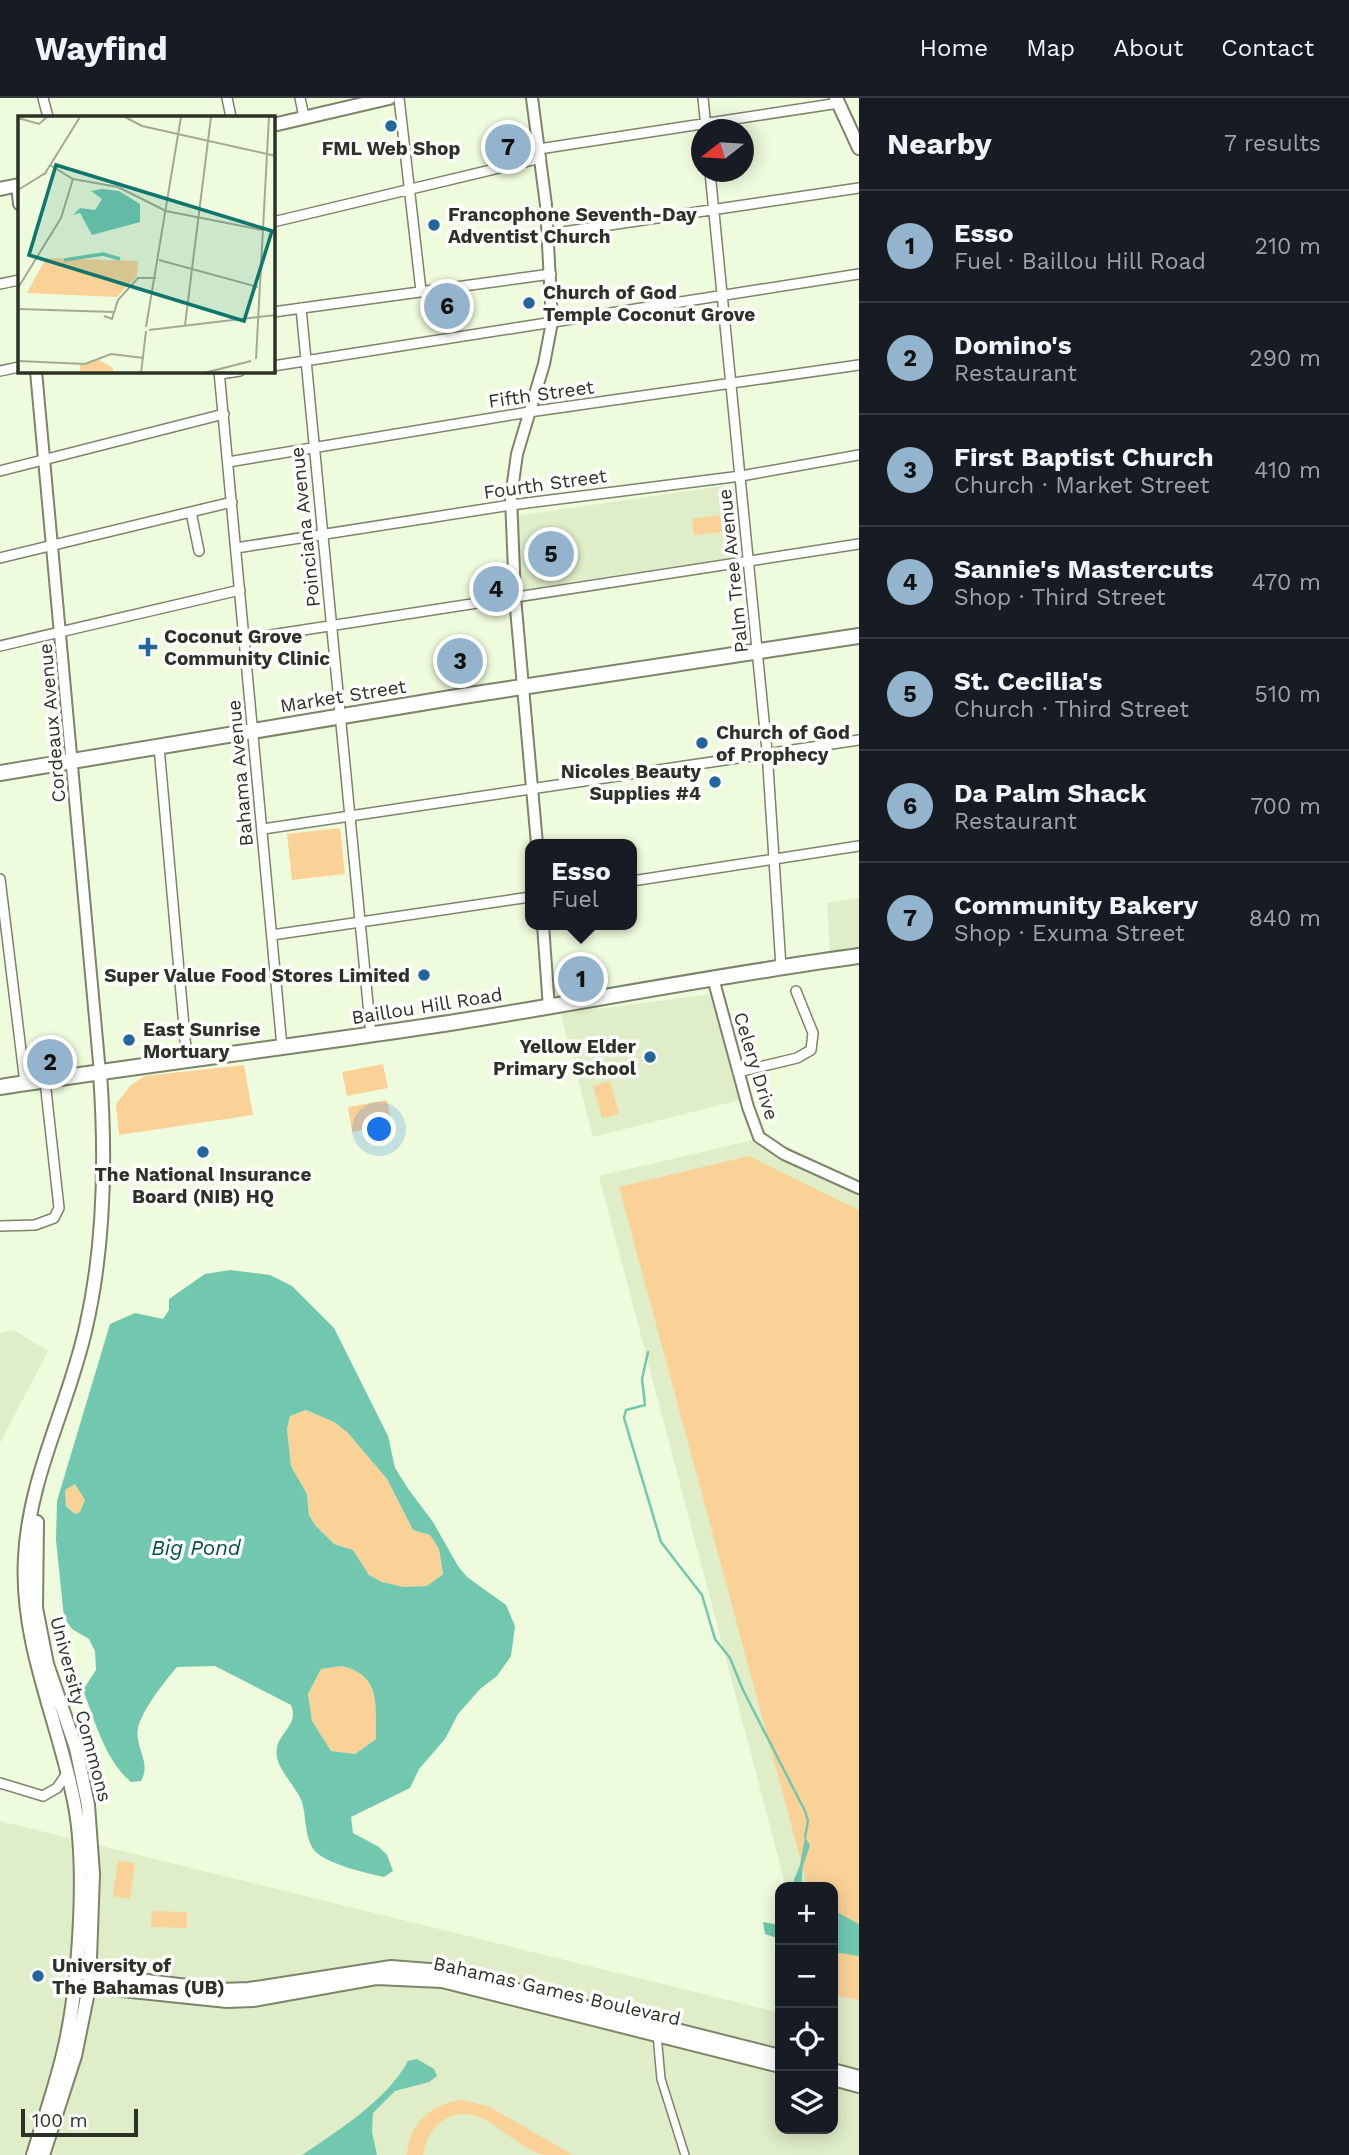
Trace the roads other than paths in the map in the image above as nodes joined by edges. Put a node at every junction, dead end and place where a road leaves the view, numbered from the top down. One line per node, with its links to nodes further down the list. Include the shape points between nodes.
1 (43, 98): 9 (street)
2 (227, 98): 10 (street)
3 (300, 98): 11 (street)
4 (389, 98): 11 (main road)
5 (399, 98): 21 (street)
6 (532, 98): 17 (street)
7 (703, 98): 12 (street)
8 (838, 100): 13 (street); 16 (main road)
9 (47, 116)
10 (231, 116)
11 (304, 117): 14 (main road)
12 (705, 119)
13 (745, 119)
14 (275, 124)
15 (691, 129): 17 (street)
16 (859, 148)
17 (540, 153): 21 (street); 25 (street)
18 (711, 182): 23 (street, Palm Tree Avenue)
19 (18, 185): 22 (main road)
20 (859, 188): 23 (street)
21 (411, 189): 24 (street); 30 (street)
22 (0, 190)
23 (714, 211): 25 (street); 31 (street, Palm Tree Avenue)
24 (275, 222)
25 (549, 234): 26 (street)
26 (551, 274): 30 (street); 34 (street)
27 (859, 274): 31 (street)
28 (18, 280): 29 (street)
29 (0, 284)
30 (421, 291): 32 (street)
31 (722, 298): 34 (street); 42 (street, Palm Tree Avenue)
32 (300, 308): 33 (street); 35 (street, Poinciana Avenue)
33 (275, 312)
34 (552, 322): 35 (street); 43 (street)
35 (306, 362): 37 (street); 45 (street, Poinciana Avenue)
36 (859, 365): 42 (street, Fifth Street)
37 (275, 366)
38 (18, 367): 39 (street)
39 (0, 371)
40 (36, 373): 47 (street, Cordeaux Avenue)
41 (219, 373): 44 (street, Bahama Avenue)
42 (732, 386): 43 (street, Fifth Street); 50 (street, Palm Tree Avenue)
43 (529, 412): 45 (street, Fifth Street); 52 (street, via 512,475)
44 (224, 414): 47 (street); 48 (street, Bahama Avenue)
45 (314, 448): 48 (street, Fifth Street); 54 (street, Poinciana Avenue)
46 (859, 455): 50 (street, Fourth Street)
47 (45, 460): 49 (street); 56 (street, Cordeaux Avenue)
48 (228, 462): 51 (street, Bahama Avenue)
49 (0, 471)
50 (741, 476): 52 (street, Fourth Street); 60 (street, Palm Tree Avenue)
51 (232, 502): 53 (street); 57 (street, Bahama Avenue)
52 (511, 505): 54 (street, Fourth Street); 62 (street)
53 (191, 512): 56 (street); 58 (street)
54 (323, 537): 57 (street, Fourth Street); 63 (street, Poinciana Avenue)
55 (859, 544): 60 (street)
56 (53, 546): 59 (street); 64 (street, Cordeaux Avenue)
57 (236, 548): 61 (street, Bahama Avenue)
58 (198, 551)
59 (0, 558)
60 (749, 559): 62 (street); 68 (street, Palm Tree Avenue)
61 (240, 590): 64 (street); 66 (street, Bahama Avenue)
62 (515, 597): 63 (street); 69 (street)
63 (332, 627): 66 (street); 70 (street, Poinciana Avenue)
64 (62, 632): 67 (street); 75 (street, Cordeaux Avenue)
65 (859, 636): 68 (main road, Market Street)
66 (245, 639): 71 (street, Bahama Avenue)
67 (0, 646)
68 (758, 652): 69 (main road, Market Street); 74 (street, Palm Tree Avenue)
69 (525, 687): 70 (main road, Market Street); 77 (street)
70 (341, 716): 71 (main road, Market Street); 78 (street, Poinciana Avenue)
71 (254, 730): 73 (main road, Market Street); 79 (street, Bahama Avenue)
72 (859, 740): 74 (street)
73 (159, 747): 75 (main road, Market Street); 96 (street)
74 (767, 751): 77 (street); 82 (street, Palm Tree Avenue)
75 (73, 761): 76 (main road, Market Street); 98 (street, Cordeaux Avenue)
76 (0, 773)
77 (533, 791): 78 (street); 80 (street)
78 (350, 817): 79 (street); 86 (street, Poinciana Avenue)
79 (263, 830): 88 (street, Bahama Avenue)
80 (537, 839)
81 (859, 846): 82 (street)
82 (774, 858): 84 (street); 90 (street, Palm Tree Avenue)
83 (0, 879): 100 (street)
84 (637, 880)
85 (525, 898): 86 (street)
86 (358, 923): 88 (street); 94 (street, Poinciana Avenue)
87 (543, 930): 93 (street)
88 (272, 934): 95 (street, Bahama Avenue)
89 (859, 956): 90 (main road, Baillou Hill Road)
90 (781, 967): 91 (main road, Baillou Hill Road)
91 (713, 978): 93 (main road, Baillou Hill Road); 97 (street, Celery Drive)
92 (796, 991): 97 (street, via 813,1033 811,1050 797,1058)
93 (549, 1008): 94 (main road, Baillou Hill Road)
94 (371, 1035): 95 (main road, Baillou Hill Road)
95 (282, 1047): 96 (main road, Baillou Hill Road)
96 (187, 1060): 98 (main road, Baillou Hill Road)
97 (738, 1072): 102 (street, Celery Drive, via 760,1137 783,1154)
98 (100, 1073): 99 (main road, Baillou Hill Road); 104 (main road, University Commons, via 105,1139 96,1269 86,1326)
99 (45, 1081): 100 (main road, Baillou Hill Road); 103 (street, via 59,1208 54,1218 43,1223)
100 (25, 1083): 101 (main road, Baillou Hill Road)
101 (0, 1087)
102 (859, 1188)
103 (0, 1226)
104 (40, 1476): 105 (main road, University Commons, via 27,1531 26,1610 36,1667); 108 (main road, University Commons, via 34,1558 36,1608 47,1664 76,1748 88,1805 93,1874)
105 (68, 1772): 106 (street, via 57,1788 43,1796); 107 (main road, University Commons, via 79,1847)
106 (0, 1783)
107 (75, 1979): 108 (main road, Bahamas Games Boulevard); 117 (main road, University Commons, via 64,2053)
108 (89, 1980): 109 (main road, Bahamas Games Boulevard, via 206,2001); 118 (main road, University Commons, via 75,2056)
109 (266, 1992): 110 (main road, Bahamas Games Boulevard, via 409,1977 486,1990); 111 (main road, Bahamas Games Boulevard, via 383,1968 442,1971)
110 (657, 2034): 112 (main road, Bahamas Games Boulevard); 119 (street, via 661,2079)
111 (775, 2055)
112 (775, 2065)
113 (837, 2071): 114 (main road)
114 (859, 2077)
115 (838, 2080): 116 (main road)
116 (859, 2086)
117 (33, 2155)
118 (43, 2155)
119 (685, 2155)

